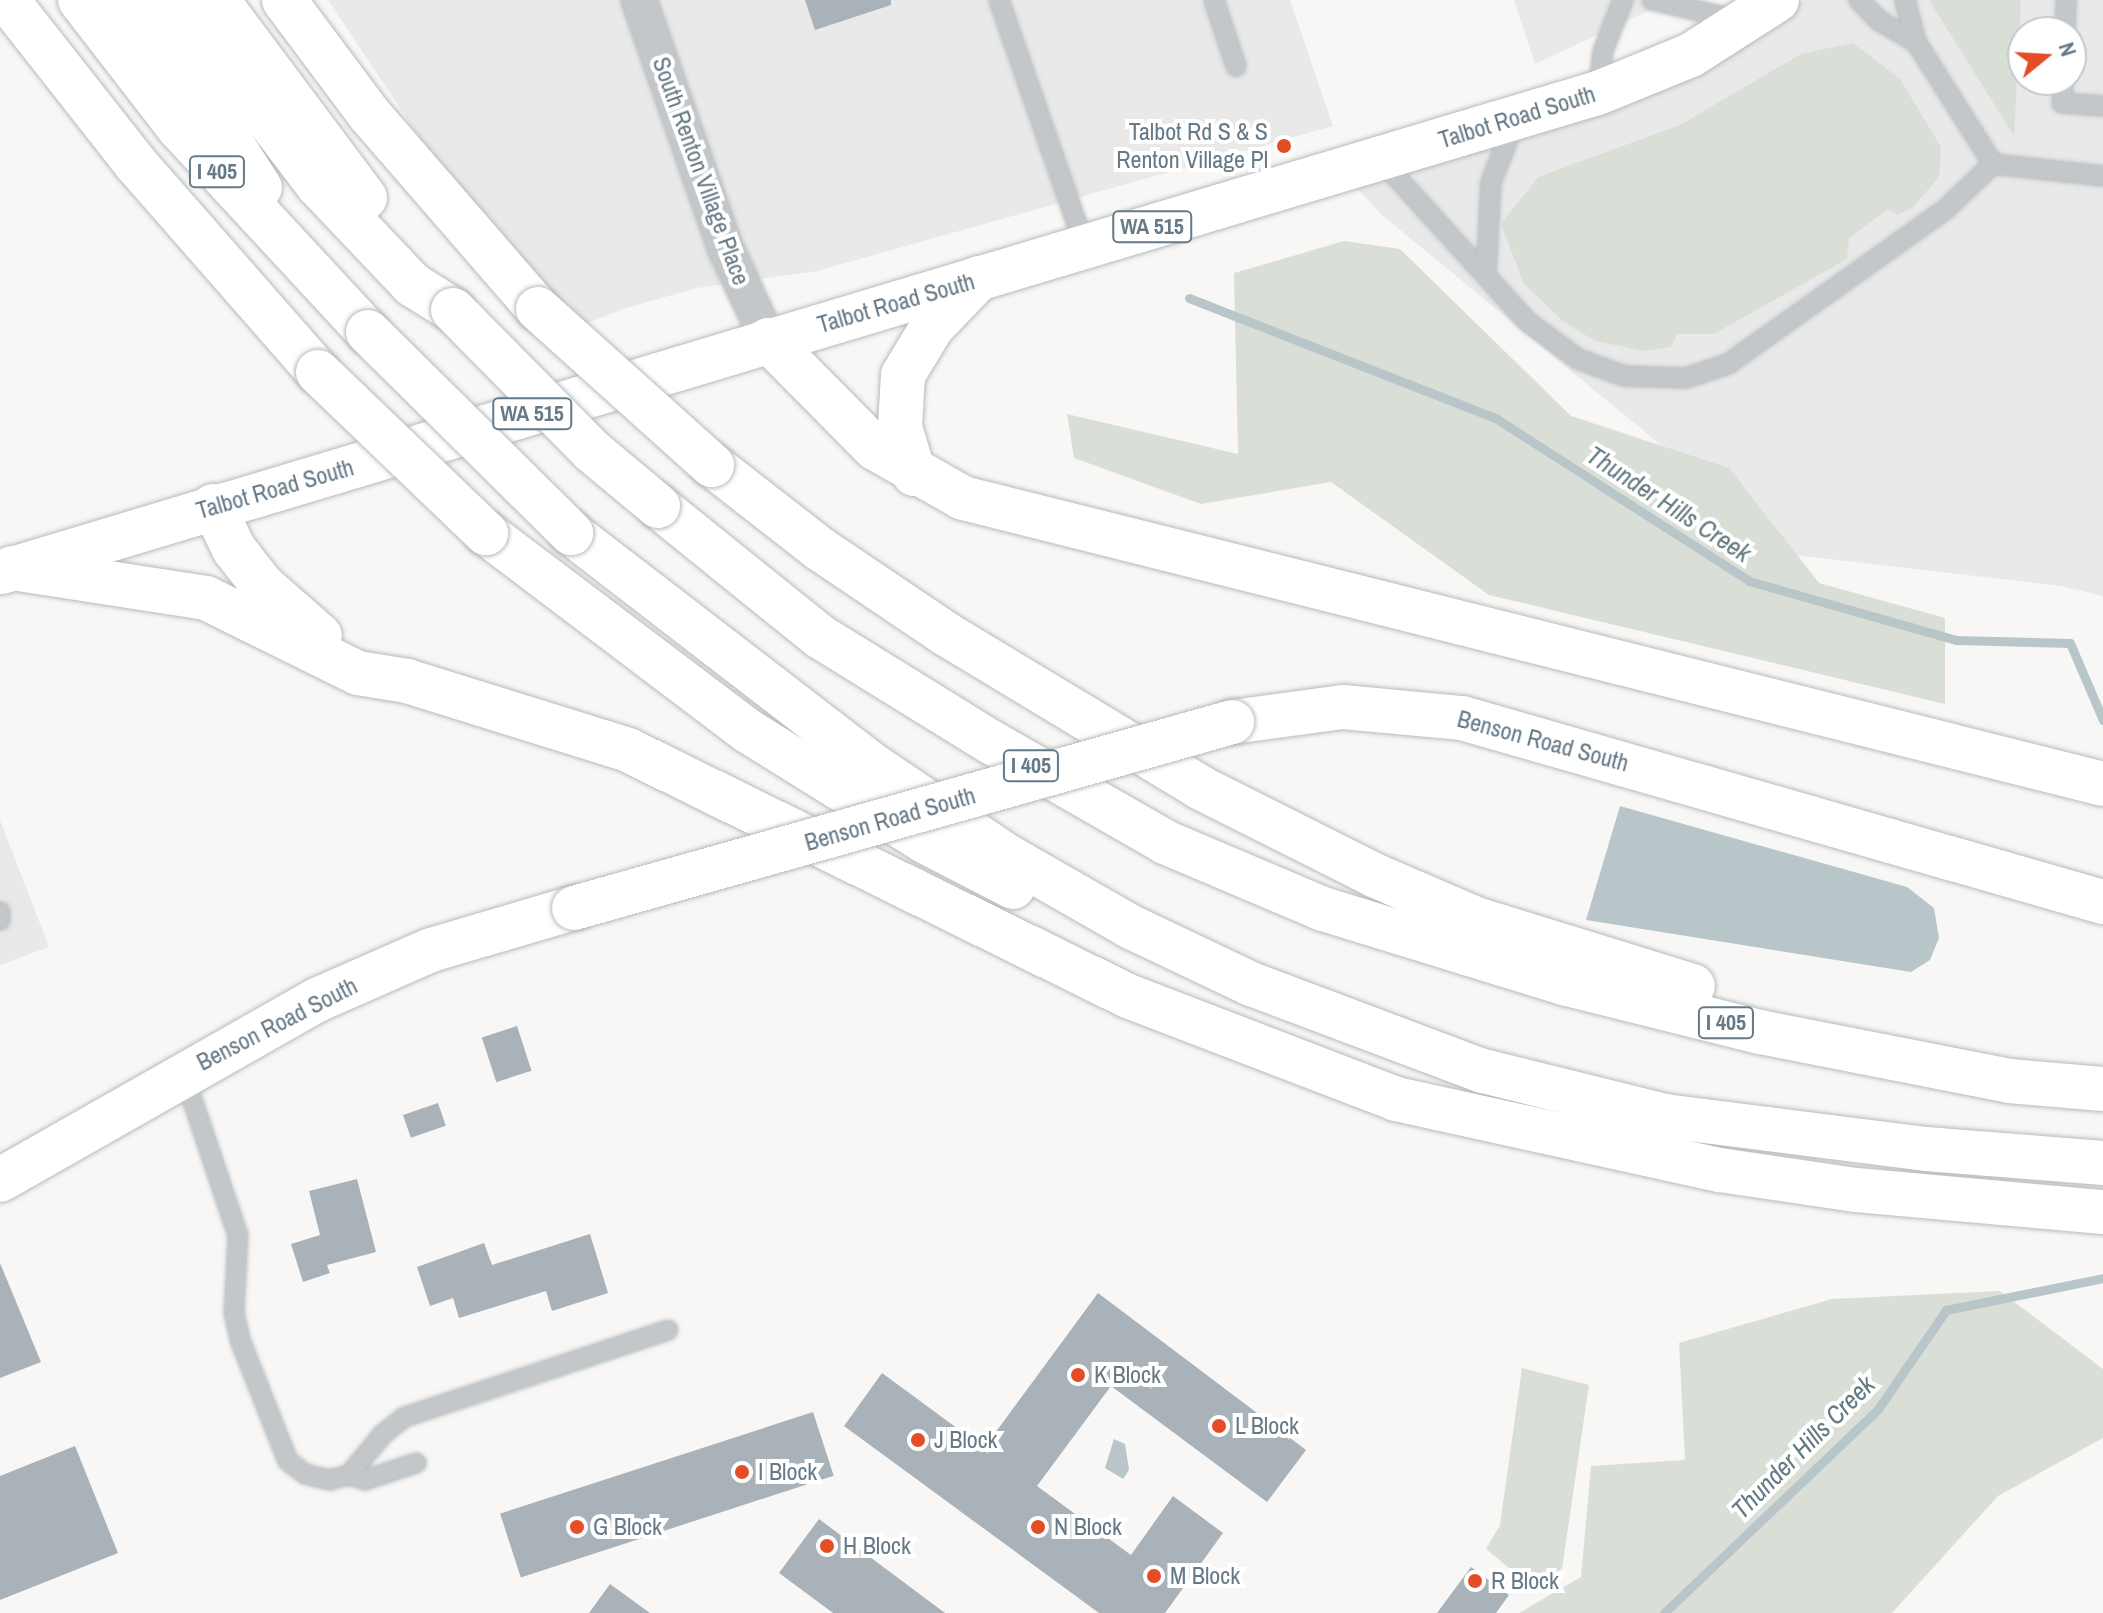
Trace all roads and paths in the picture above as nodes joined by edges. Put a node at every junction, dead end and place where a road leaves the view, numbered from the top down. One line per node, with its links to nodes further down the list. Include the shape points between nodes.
1 (7, 0): 38 (main road, bridge, via 136,164 318,372 486,533 678,682 846,795 1016,889)
2 (80, 0): 27 (main road, I 405, via 179,128)
3 (129, 0): 27 (main road, via 194,85)
4 (177, 0): 28 (main road, via 326,194 413,285)
5 (217, 0): 28 (main road)
6 (284, 0): 40 (main road, bridge, via 369,114 538,309 712,465 820,549 1057,705 1201,788 1376,876 1476,919 1580,954 1865,1026)
7 (639, 0): 29 (street, South Renton Village Place, via 725,247)
8 (999, 0): 24 (lane)
9 (1214, 0): 16 (lane)
10 (1623, 0): 17 (lane, via 1603,51)
11 (1652, 0): 14 (lane)
12 (1859, 0): 15 (lane, via 1878,20)
13 (1905, 0): 15 (lane)
14 (1762, 11): 17 (main road, Talbot Road South / WA 515, via 1691,55)
15 (1916, 42): 22 (lane)
16 (1236, 66)
17 (1598, 93): 20 (main road, Talbot Road South / WA 515)
18 (2062, 96): 19 (lane, via 2062,103)
19 (2103, 106)
20 (1516, 118): 21 (main road, Talbot Road South / WA 515); 25 (lane, via 1491,182)
21 (1380, 158): 24 (main road, Talbot Road South / WA 515); 25 (lane)
22 (1993, 164): 23 (lane); 25 (lane, via 1942,212 1728,364 1686,378 1624,376 1578,359 1528,322)
23 (2103, 176)
24 (1085, 247): 26 (main road, Talbot Road South / WA 515)
25 (1486, 276)
26 (979, 278): 29 (main road, Talbot Road South / WA 515); 30 (main road, via 932,327 903,375 900,427)
27 (327, 291): 38 (main road, I 405, bridge, via 571,533 874,766 1007,856)
28 (453, 310): 40 (main road, I 405, bridge, via 592,451 819,636 1165,842 1323,909 1537,976 1760,1032)
29 (768, 340): 30 (main road, via 875,448); 31 (main road, Talbot Road South / WA 515)
30 (914, 474): 34 (main road, via 963,498 1140,546)
31 (213, 506): 32 (main road, Talbot Road South / WA 515); 33 (main road, via 234,549 317,635)
32 (6, 570): 33 (main road, via 206,598 358,673)
33 (407, 681): 44 (main road, via 628,750 1128,996 1396,1099 1720,1170 1856,1190)
34 (2103, 784)
35 (2103, 902): 39 (main road, Benson Road South, bridge, via 1462,718 1343,707 1232,722 464,939 375,973)
36 (0, 912): 37 (lane)
37 (0, 920)
38 (1129, 926): 42 (main road, I 405, via 1366,1031 1483,1071 1665,1116 1926,1149)
39 (183, 1073): 43 (main road, Benson Road South); 47 (lane, via 238,1235 234,1313 240,1340 288,1461 305,1474 329,1480)
40 (2009, 1081): 41 (main road, I 405)
41 (2103, 1089)
42 (2103, 1163)
43 (0, 1180)
44 (2103, 1212)
45 (668, 1330): 47 (lane, via 405,1417 383,1434)
46 (416, 1463): 47 (lane, via 365,1480)
47 (349, 1475)

